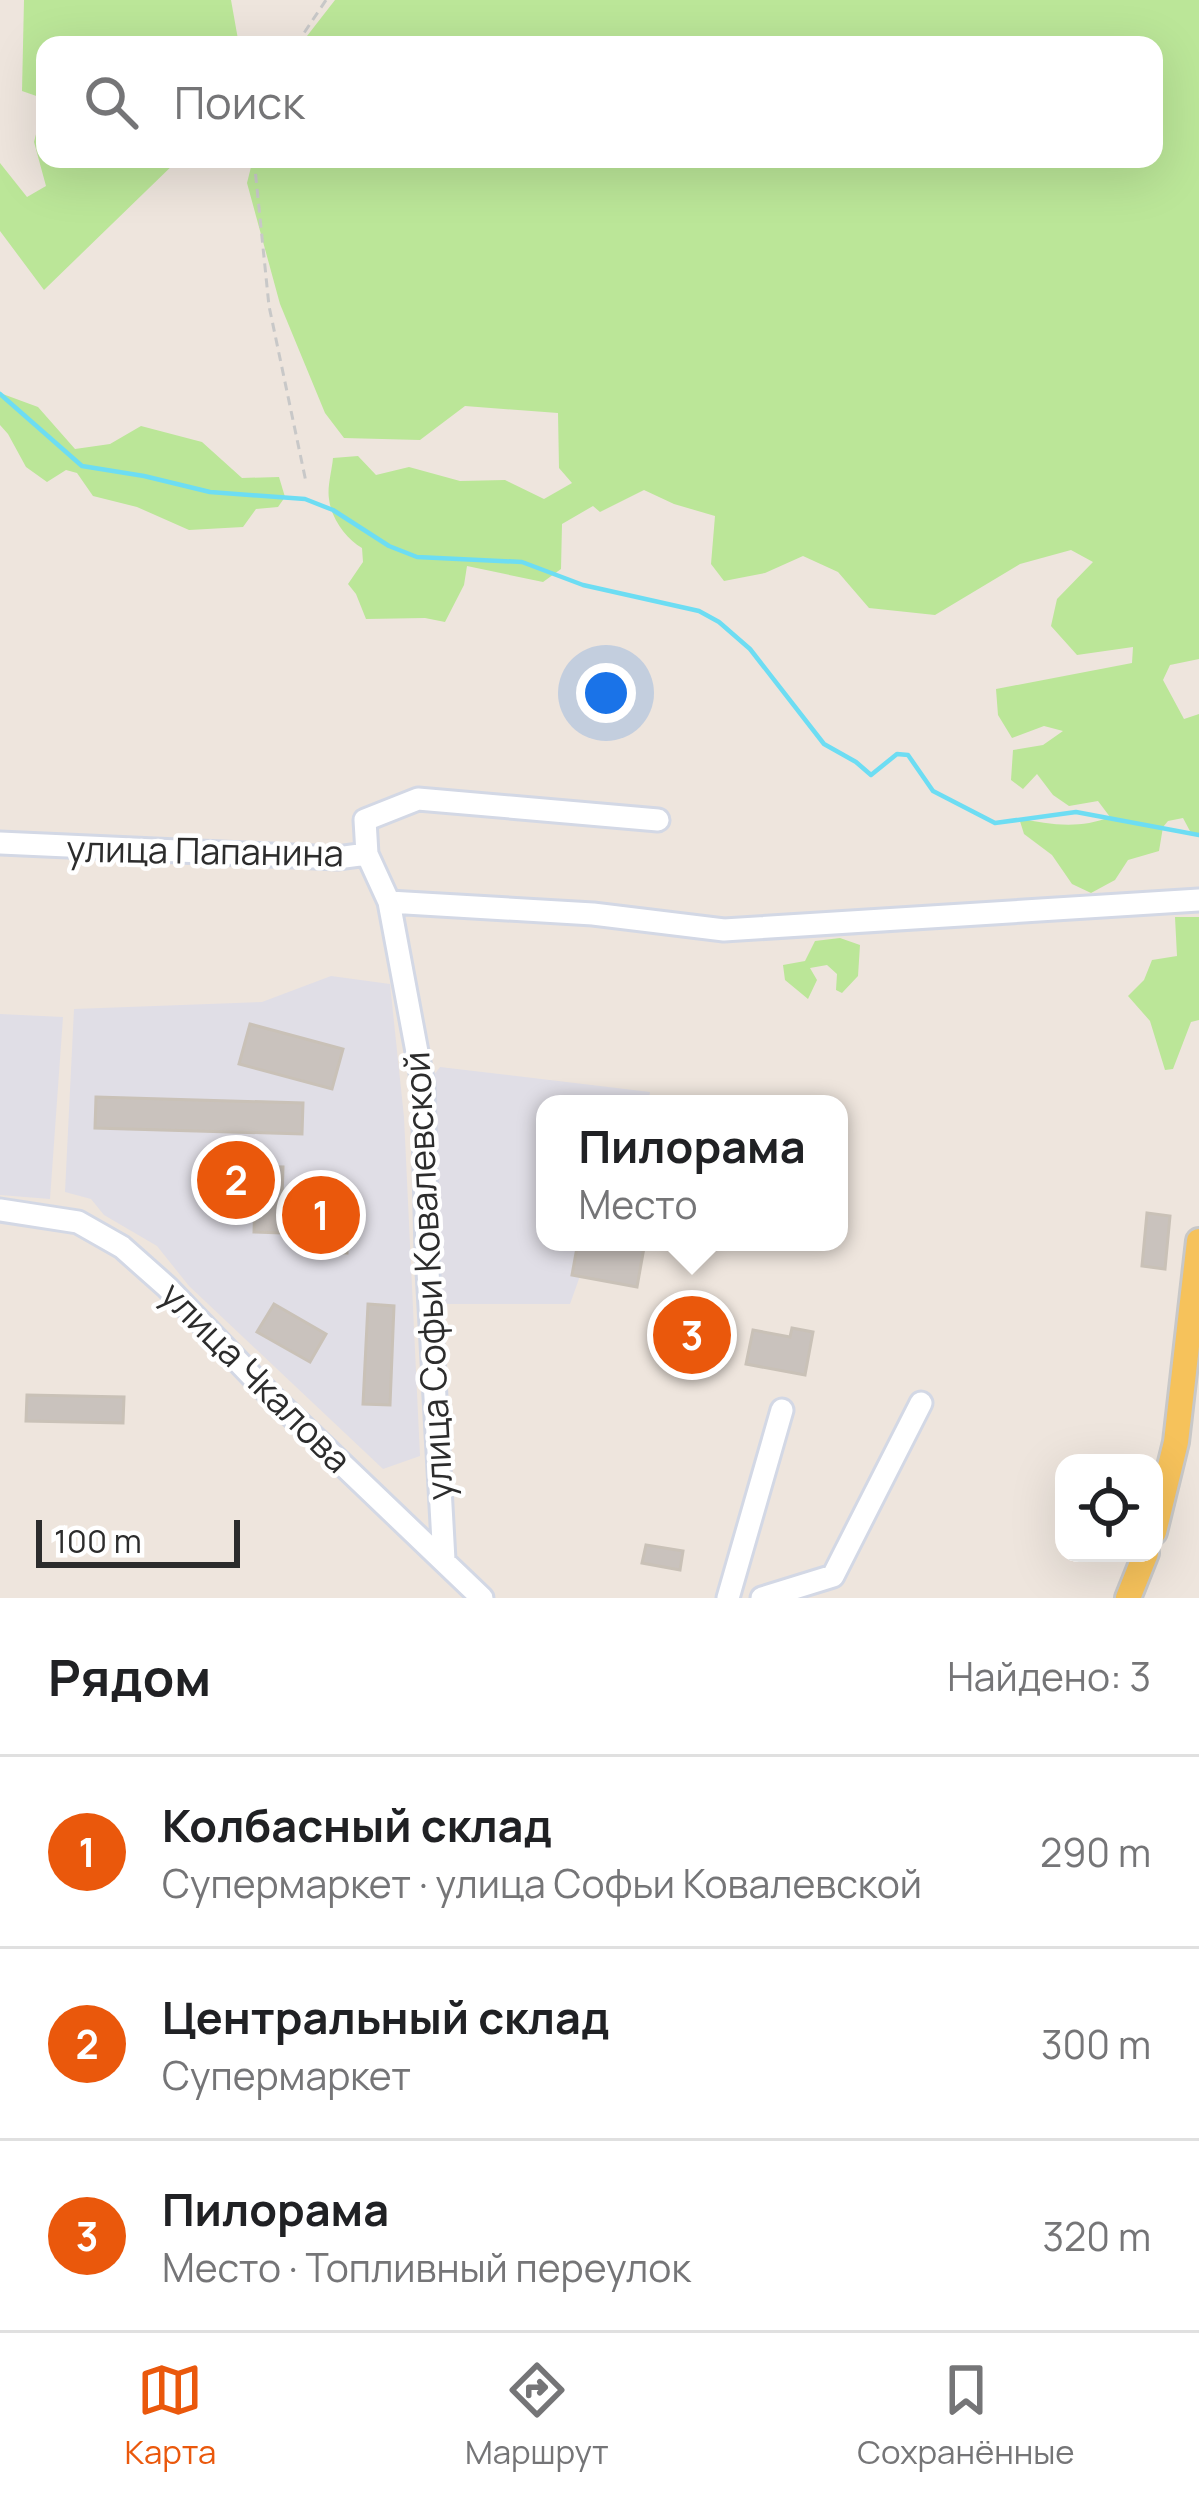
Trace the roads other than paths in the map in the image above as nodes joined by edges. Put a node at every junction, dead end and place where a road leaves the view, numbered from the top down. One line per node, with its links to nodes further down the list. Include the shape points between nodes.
1 (658, 820): 3 (street, улица Папанина, via 418,799 365,820)
2 (0, 843): 3 (street, улица Папанина)
3 (367, 854): 5 (street, улица Софьи Ковалевской)
4 (1199, 900): 5 (street, via 724,929)
5 (388, 902): 11 (street, улица Софьи Ковалевской, via 423,1084)
6 (0, 1210): 11 (street, улица Чкалова, via 77,1222 122,1247)
7 (1199, 1241): 10 (main road)
8 (922, 1403): 15 (street, via 833,1576)
9 (782, 1410): 14 (street)
10 (1163, 1495)
11 (444, 1560): 13 (street, улица Чкалова)
12 (1142, 1562): 16 (main road)
13 (482, 1598)
14 (728, 1598)
15 (762, 1598)
16 (1128, 1598)

